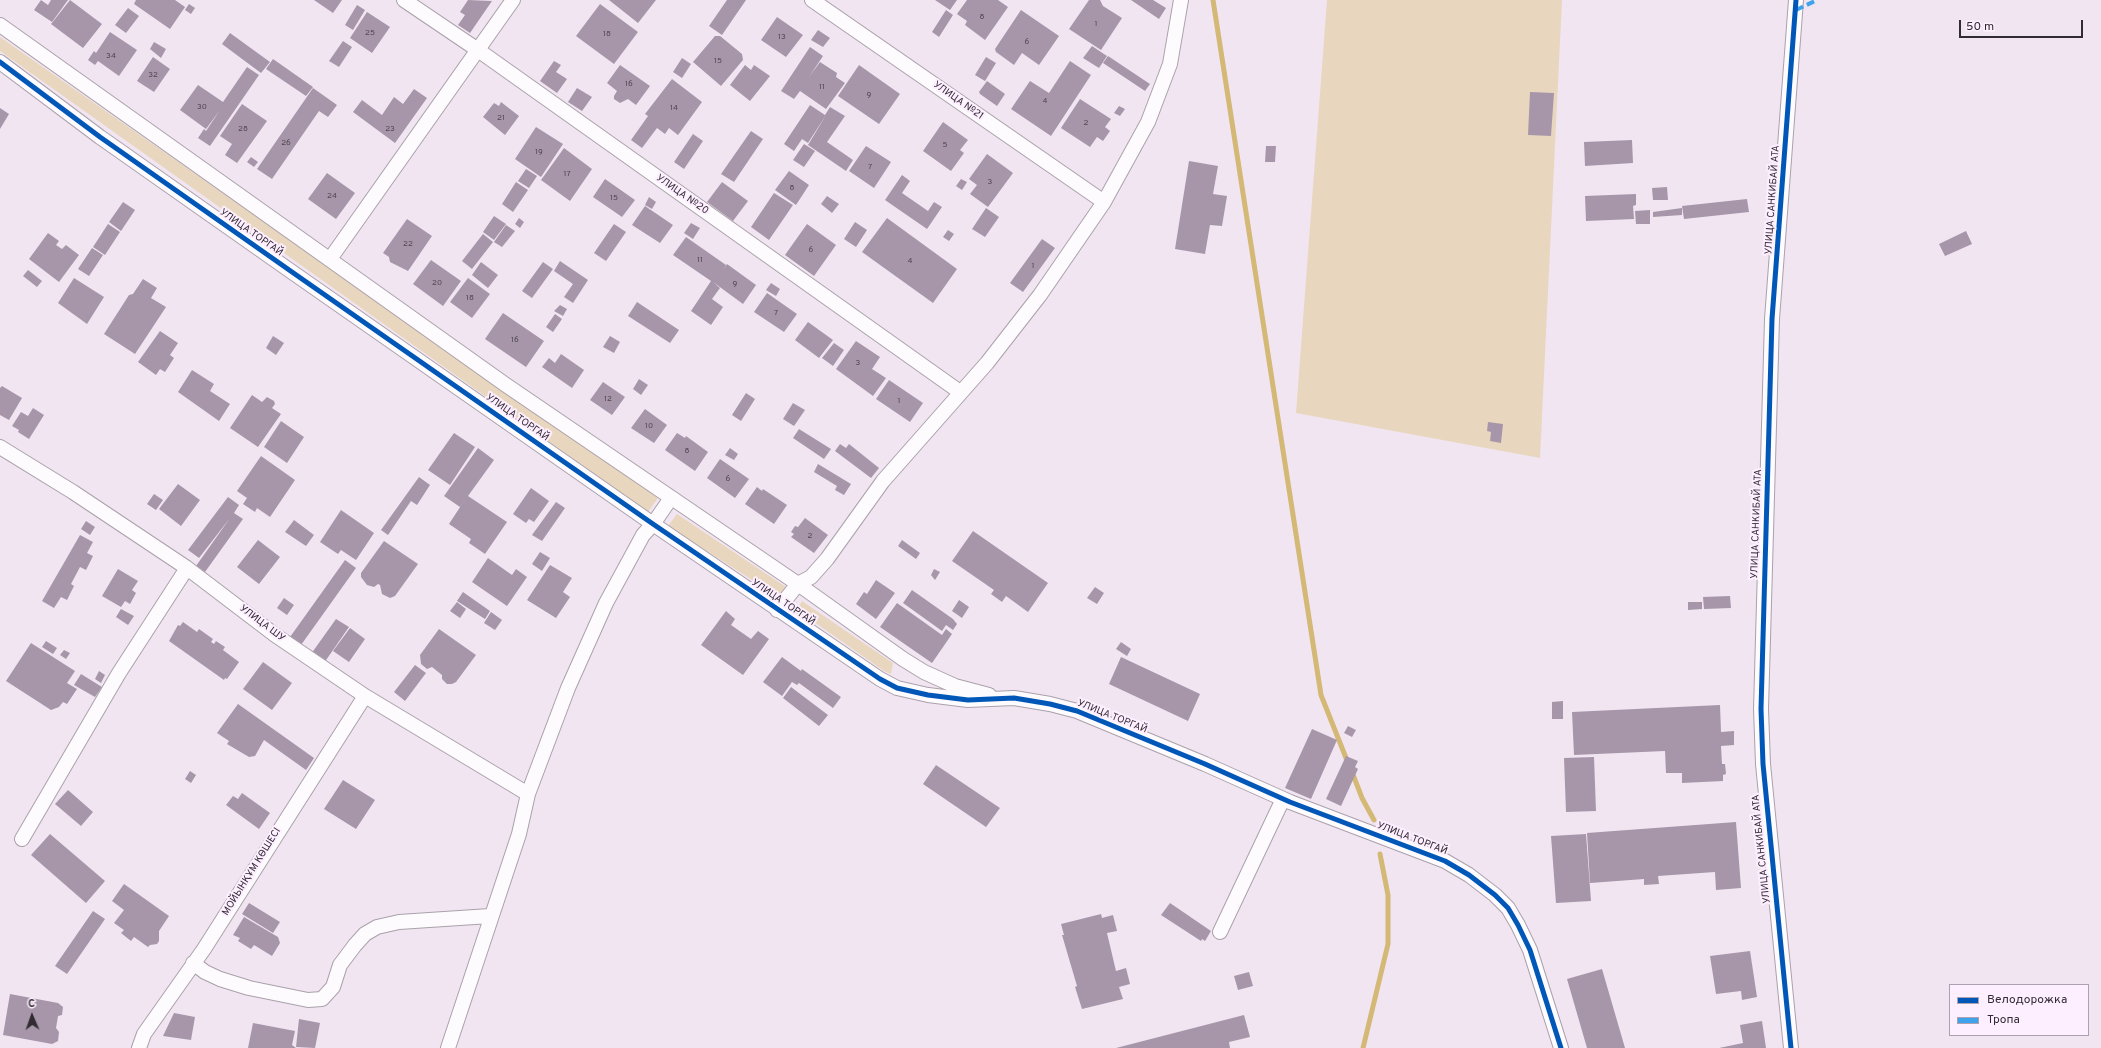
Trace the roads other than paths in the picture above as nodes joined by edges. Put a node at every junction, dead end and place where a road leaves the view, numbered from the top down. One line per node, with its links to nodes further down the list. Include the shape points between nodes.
1 (404, 0): 7 (street, УЛИЦА №20)
2 (513, 0): 7 (street)
3 (812, 0): 9 (street, УЛИЦА №21)
4 (1182, 0): 9 (street, via 1170,64 1148,122)
5 (1796, 0): 29 (street, УЛИЦА САНКИБАЙ АТА, via 1772,319 1761,709 1763,764)
6 (0, 25): 10 (street, УЛИЦА ТОРГАЙ)
7 (478, 50): 10 (street); 11 (street, УЛИЦА №20)
8 (0, 62): 14 (street, УЛИЦА ТОРГАЙ, via 100,137)
9 (1104, 202): 11 (street, via 1040,295)
10 (330, 259): 13 (street, УЛИЦА ТОРГАЙ, via 506,385)
11 (960, 392): 16 (street, via 883,480 827,559 811,577)
12 (0, 447): 15 (street, УЛИЦА ШУ, via 73,492)
13 (671, 498): 14 (street); 16 (street, УЛИЦА ТОРГАЙ)
14 (653, 524): 17 (street, УЛИЦА ТОРГАЙ); 20 (street, via 643,535 606,604 568,688)
15 (186, 568): 18 (street, УЛИЦА ШУ, via 275,635); 22 (street, via 119,673)
16 (798, 584): 17 (street); 19 (street, УЛИЦА ТОРГАЙ, via 924,672 955,686)
17 (777, 610): 19 (street, УЛИЦА ТОРГАЙ, via 897,688 955,699 986,700)
18 (365, 696): 20 (street, УЛИЦА ШУ); 25 (street, МОЙЫНҚҰМ КӨШЕСІ)
19 (999, 697): 21 (street, УЛИЦА ТОРГАЙ, via 1042,702 1077,711)
20 (528, 794): 23 (street, via 519,834)
21 (1283, 799): 24 (street); 28 (street, УЛИЦА ТОРГАЙ, via 1445,861 1495,895 1508,908 1530,950)
22 (22, 839)
23 (490, 916): 25 (street, via 400,922 377,927 365,934 355,945 340,965 332,987 322,999 308,1000 250,988 220,979); 27 (street)
24 (1220, 932)
25 (193, 963): 26 (street, МОЙЫНҚҰМ КӨШЕСІ, via 144,1034)
26 (140, 1048)
27 (448, 1048)
28 (1560, 1048)
29 (1792, 1048)

